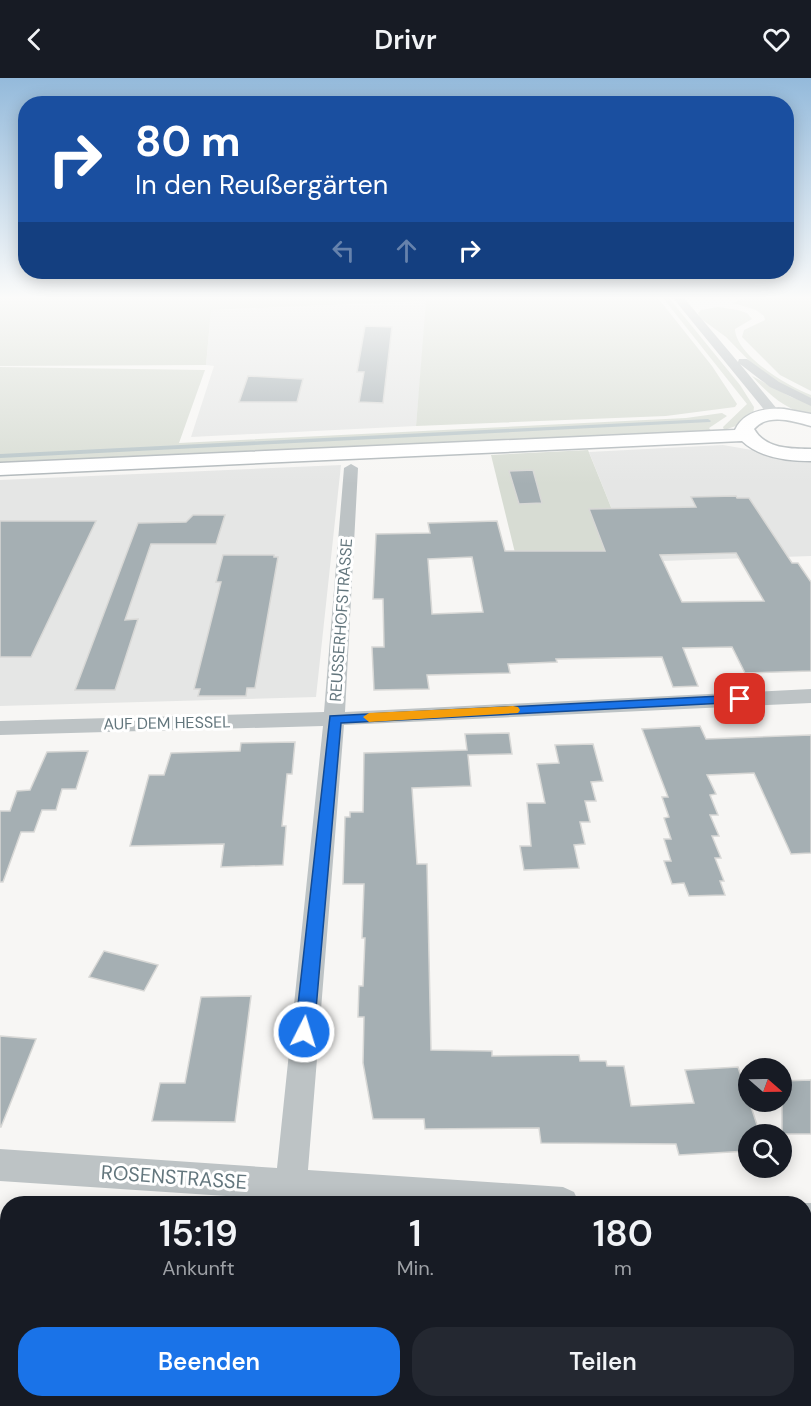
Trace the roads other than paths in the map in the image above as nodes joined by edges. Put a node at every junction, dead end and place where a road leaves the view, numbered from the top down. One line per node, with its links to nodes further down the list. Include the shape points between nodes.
1 (729, 360): 4 (street)
2 (740, 360): 3 (street, via 761,377)
3 (811, 402)
4 (776, 415): 5 (main road); 6 (main road, via 753,419 746,424)
5 (811, 420)
6 (746, 435): 7 (main road, via 778,452); 9 (main road)
7 (811, 456)
8 (351, 468): 11 (street, REUSSERHOFSTRASSE)
9 (0, 469)
10 (811, 696): 11 (street, AUF DEM HESSEL)
11 (334, 719): 12 (street, AUF DEM HESSEL); 14 (street, REUSSERHOFSTRASSE)
12 (0, 728)
13 (0, 1165): 14 (street, ROSENSTRASSE)
14 (290, 1194): 15 (street, ROSENSTRASSE)
15 (351, 1196)

